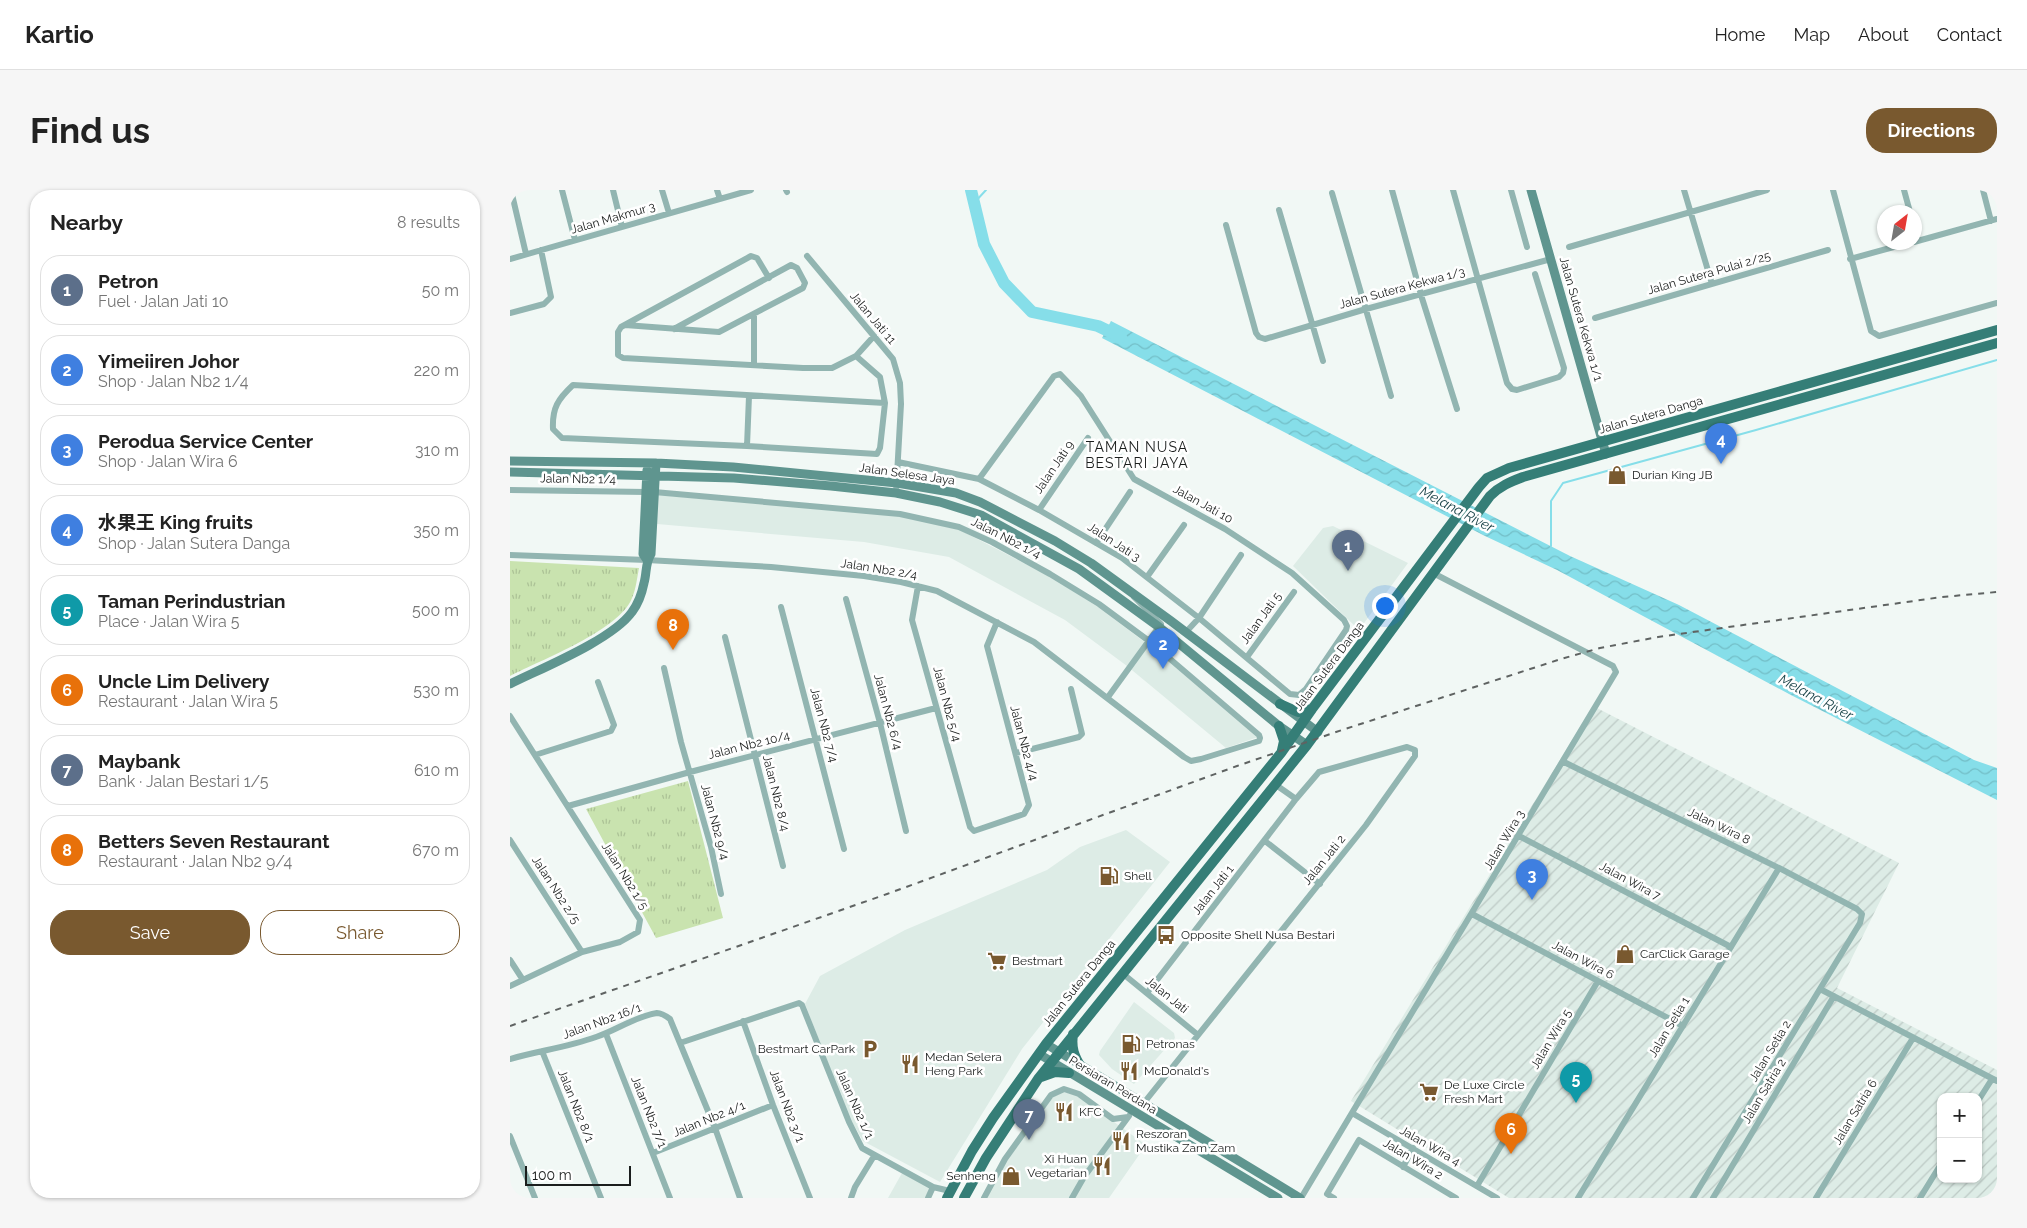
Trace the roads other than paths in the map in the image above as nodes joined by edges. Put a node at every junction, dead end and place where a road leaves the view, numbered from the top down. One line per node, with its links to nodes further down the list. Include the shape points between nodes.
1 (511, 190): 32 (street)
2 (562, 190): 25 (street)
3 (613, 190): 24 (street)
4 (662, 190): 21 (street)
5 (717, 190): 17 (street)
6 (751, 190): 17 (street, Jalan Makmur 3)
7 (1392, 190): 41 (street)
8 (1453, 190): 39 (street)
9 (1511, 190): 27 (street)
10 (1684, 190): 20 (street)
11 (1767, 190): 20 (street)
12 (1833, 190): 36 (street)
13 (1904, 190): 18 (street)
14 (1984, 190): 22 (street)
15 (1532, 192): 35 (main road, Jalan Sutera Kekwa 1/1)
16 (1332, 193): 43 (street)
17 (720, 199): 21 (street, Jalan Makmur 3)
18 (1908, 205)
19 (1279, 210): 48 (street)
20 (1690, 213): 28 (street); 40 (street)
21 (669, 214): 24 (street, Jalan Makmur 3)
22 (1994, 220): 26 (street)
23 (1226, 225): 48 (street, Jalan Sutera Kekwa 1/3, via 1256,333 1265,338)
24 (622, 227): 25 (street, Jalan Makmur 3)
25 (575, 240): 29 (street, Jalan Makmur 3)
26 (1922, 240)
27 (1527, 246)
28 (1569, 247)
29 (541, 250): 32 (street, Jalan Makmur 3); 44 (street, via 552,294 549,301)
30 (1828, 250): 40 (street, Jalan Sutera Pulai 2/25)
31 (1884, 250): 36 (street)
32 (526, 254): 34 (street, Jalan Makmur 3)
33 (807, 256): 51 (street, Jalan Jati 11)
34 (510, 259)
35 (1551, 259): 39 (street, Jalan Sutera Kekwa 1/3); 61 (main road, Jalan Sutera Kekwa 1/1)
36 (1850, 259): 42 (street, via 1871,331 1878,336)
37 (1535, 274): 39 (street, via 1564,368 1559,377 1517,390 1507,383)
38 (769, 278): 45 (street, via 792,265 805,283); 47 (street, via 757,258 751,256); 49 (street)
39 (1478, 279): 41 (street, Jalan Sutera Kekwa 1/3)
40 (1712, 284): 46 (street, Jalan Sutera Pulai 2/25)
41 (1421, 295): 43 (street, Jalan Sutera Kekwa 1/3); 59 (street)
42 (1997, 303)
43 (1366, 309): 48 (street, Jalan Sutera Kekwa 1/3); 57 (street)
44 (510, 313)
45 (754, 314): 49 (street, via 719,332); 55 (street)
46 (1595, 318)
47 (625, 325): 49 (street); 55 (street, via 618,332 620,357)
48 (1314, 325): 54 (street)
49 (674, 329)
50 (1997, 330): 61 (main road, Jalan Sutera Danga)
51 (874, 336): 53 (street); 65 (street, Jalan Jati 11, via 893,359 900,384)
52 (1997, 343): 63 (main road, Jalan Sutera Danga)
53 (856, 356): 55 (street, via 832,368); 58 (street, via 880,377)
54 (1323, 361)
55 (754, 366)
56 (749, 396): 58 (street); 62 (street); 62 (street, via 573,385 560,398 552,415 553,429 562,438)
57 (1391, 396)
58 (885, 403): 62 (street, via 880,448 876,454)
59 (1457, 409)
60 (1088, 438): 75 (street, Jalan Jati 9)
61 (1603, 442): 63 (main road, Jalan Sutera Kekwa 1/1); 103 (main road, Jalan Sutera Danga, via 1487,478)
62 (747, 446)
63 (1606, 454): 81 (main road, Jalan Sutera Danga, via 1505,484 1490,496)
64 (510, 460): 66 (main road, Jalan Selesa Jaya)
65 (898, 462): 69 (street, Jalan Jati 3); 70 (street, Jalan Jati 11)
66 (652, 463): 68 (main road); 70 (main road, Jalan Selesa Jaya)
67 (510, 472): 68 (main road, Jalan Selesa Jaya)
68 (651, 475): 72 (main road); 74 (main road, Jalan Selesa Jaya, via 734,478)
69 (979, 479): 75 (street, Jalan Jati 3); 99 (street, Jalan Jati 10, via 1054,376 1060,374 1081,396 1134,479 1226,529 1292,573 1333,609 1347,626 1306,689 1299,695)
70 (897, 482): 74 (street, Jalan Jati 11); 84 (main road, Jalan Selesa Jaya, via 956,493 980,502 1055,541)
71 (510, 490): 72 (street, Jalan Nb2 1/4)
72 (650, 492): 80 (main road, via 643,554); 93 (street, Jalan Nb2 1/4, via 900,514 959,527 1050,574 1099,604)
73 (1130, 492): 77 (street)
74 (896, 493): 90 (main road, Jalan Selesa Jaya, via 981,515 1079,570)
75 (1039, 510): 77 (street, Jalan Jati 3)
76 (1184, 525): 82 (street)
77 (1096, 543): 82 (street, Jalan Jati 3)
78 (510, 555): 80 (street, Jalan Nb2 2/4)
79 (1241, 555): 88 (street)
80 (647, 560): 83 (street, Jalan Nb2 2/4, via 771,567 864,576); 97 (main road, via 644,584 632,613 590,644)
81 (1433, 573): 108 (main road, Jalan Sutera Danga); 117 (street, Jalan Wira 3, via 1614,666 1614,678)
82 (1147, 577): 88 (street, Jalan Jati 3)
83 (918, 586): 89 (street, Jalan Nb2 2/4, via 937,591); 102 (street, Jalan Nb2 5/4, via 912,620)
84 (1129, 591): 90 (street, via 1160,621); 91 (main road, Jalan Selesa Jaya)
85 (1294, 592): 94 (street, Jalan Jati 5)
86 (846, 599): 106 (street, Jalan Nb2 6/4)
87 (781, 607): 110 (street, Jalan Nb2 7/4)
88 (1199, 618): 91 (street); 94 (street, Jalan Jati 3)
89 (997, 622): 100 (street, Jalan Nb2 2/4, via 1034,642); 112 (street, Jalan Nb2 4/4, via 987,646)
90 (1159, 627): 93 (street); 107 (main road, Jalan Selesa Jaya)
91 (1186, 632): 101 (main road, Jalan Selesa Jaya)
92 (725, 638): 115 (street, Jalan Nb2 8/4)
93 (1149, 641): 100 (street); 116 (street, Jalan Nb2 1/4, via 1259,735 1259,741)
94 (1246, 657): 99 (street, Jalan Jati 3)
95 (664, 668): 118 (street, Jalan Nb2 9/4)
96 (598, 682): 114 (street, via 614,725 611,731)
97 (510, 684)
98 (1071, 689): 112 (street, via 1082,734)
99 (1290, 694)
100 (1108, 697): 116 (street, Jalan Nb2 2/4)
101 (1280, 704): 103 (main road, via 1298,712); 105 (main road, Jalan Selesa Jaya)
102 (936, 708): 106 (street, Jalan Nb2 10/4); 122 (street, Jalan Nb2 5/4)
103 (1312, 709): 105 (main road, Jalan Sutera Danga)
104 (510, 716): 114 (street, Jalan Nb2 1/5)
105 (1303, 722): 108 (main road, Jalan Selesa Jaya); 109 (main road, Jalan Sutera Danga)
106 (880, 723): 110 (street, Jalan Nb2 10/4); 123 (street, Jalan Nb2 6/4)
107 (1279, 726): 109 (main road, Jalan Selesa Jaya); 113 (main road, via 1284,741)
108 (1318, 732): 111 (main road, Jalan Sutera Danga)
109 (1293, 735): 111 (main road, Jalan Selesa Jaya); 113 (main road, Jalan Sutera Danga)
110 (816, 740): 115 (street, Jalan Nb2 10/4); 127 (street, Jalan Nb2 7/4)
111 (1308, 745): 119 (main road, Jalan Sutera Danga)
112 (1016, 753): 122 (street, Jalan Nb2 4/4, via 1029,805 1024,814 976,830)
113 (1281, 753): 151 (main road, Jalan Sutera Danga)
114 (535, 755): 121 (street, Jalan Nb2 1/5)
115 (755, 755): 118 (street, Jalan Nb2 10/4); 128 (street, Jalan Nb2 8/4)
116 (1191, 760)
117 (1564, 762): 124 (street, Jalan Wira 3); 129 (street, Jalan Wira 8)
118 (690, 772): 121 (street, Jalan Nb2 10/4); 131 (street, Jalan Nb2 9/4)
119 (1276, 785): 120 (street); 137 (main road, Jalan Sutera Danga)
120 (1296, 799): 126 (street, Jalan Jati 1); 130 (street, Jalan Jati 2, via 1319,772 1407,747 1414,750 1415,756)
121 (568, 806): 135 (street, Jalan Nb2 1/5, via 640,920 638,932 620,942)
122 (970, 827)
123 (906, 831)
124 (1519, 836): 132 (street, Jalan Wira 3); 134 (street, Jalan Wira 7)
125 (510, 840): 135 (street, Jalan Nb2 2/5)
126 (1265, 841): 130 (street); 142 (street, Jalan Jati 1)
127 (844, 850)
128 (783, 866)
129 (1779, 868): 133 (street, Jalan Wira 8); 134 (street, Jalan Setia 1)
130 (1320, 884): 148 (street, Jalan Jati 2)
131 (721, 894)
132 (1472, 914): 139 (street, Jalan Wira 6); 164 (street, Jalan Wira 3)
133 (1862, 914): 141 (street, Jalan Setia 2, via 1860,923)
134 (1731, 947): 145 (street, Jalan Setia 1)
135 (582, 952): 138 (street, Jalan Nb2 1/5)
136 (510, 960): 138 (street)
137 (1122, 973): 142 (street, Jalan Jati); 146 (main road, Jalan Sutera Danga)
138 (523, 980): 140 (street, Jalan Nb2 1/5)
139 (1598, 981): 145 (street, Jalan Wira 6); 175 (street, Jalan Wira 5)
140 (510, 986)
141 (1820, 989): 143 (street); 194 (street, Jalan Setia 2)
142 (1147, 993): 148 (street, Jalan Jati)
143 (1834, 996): 149 (street); 195 (street, Jalan Satria 2)
144 (743, 1021): 150 (street); 163 (street, Jalan Nb2 3/1); 172 (street, Jalan Nb2 1/1, via 795,1003 802,1005 849,1122 862,1148)
145 (1683, 1026): 193 (street, Jalan Setia 1)
146 (1073, 1033): 153 (main road, Jalan Sutera Danga); 157 (main road, via 1071,1045)
147 (606, 1034): 150 (street, Jalan Nb2 16/1, via 658,1013 670,1019); 152 (street, Jalan Nb2 16/1); 171 (street, Jalan Nb2 7/1)
148 (1198, 1035): 162 (street, Jalan Jati 2)
149 (1914, 1038): 160 (street); 196 (street, Jalan Satria 6)
150 (680, 1042): 167 (street)
151 (1046, 1044): 153 (main road, Persiaran Perdana); 154 (main road, Jalan Sutera Danga)
152 (542, 1051): 155 (street, Jalan Nb2 16/1); 179 (street, Jalan Nb2 8/1)
153 (1058, 1053): 156 (main road, Jalan Sutera Danga); 157 (main road, Persiaran Perdana)
154 (1039, 1054): 156 (main road, Persiaran Perdana); 177 (main road, Jalan Sutera Danga, via 993,1118)
155 (510, 1059)
156 (1051, 1063): 158 (main road, Persiaran Perdana); 159 (main road, Jalan Sutera Danga)
157 (1081, 1067): 162 (main road, Persiaran Perdana)
158 (1069, 1074): 159 (main road, via 1055,1072); 165 (main road, Persiaran Perdana)
159 (1038, 1079): 185 (main road, Jalan Sutera Danga)
160 (1994, 1080): 161 (street)
161 (1982, 1096)
162 (1143, 1104): 189 (main road, Persiaran Perdana)
163 (773, 1105): 167 (street, Jalan Nb2 4/1); 182 (street, Jalan Nb2 3/1)
164 (1352, 1113): 170 (street, Jalan Wira 4); 189 (street, Jalan Wira 3)
165 (1130, 1114): 166 (street); 169 (street); 188 (main road, Persiaran Perdana)
166 (1113, 1119): 169 (street); 186 (street, via 1079,1094 1064,1089 1052,1095 1005,1159)
167 (714, 1128): 171 (street, Jalan Nb2 4/1); 181 (street)
168 (510, 1136): 178 (street)
169 (1114, 1136): 187 (street)
170 (1413, 1148): 173 (street); 175 (street, Jalan Wira 4)
171 (653, 1153): 180 (street, Jalan Nb2 7/1)
172 (874, 1156): 176 (street, Jalan Nb2 1/1); 183 (street)
173 (1403, 1167): 190 (street, Jalan Wira 2, via 1359,1140 1327,1194); 191 (street, Jalan Wira 2)
174 (1937, 1170): 197 (street)
175 (1477, 1186): 192 (street, Jalan Wira 4)
176 (933, 1187): 177 (street, Jalan Nb2 1/1); 184 (street)
177 (949, 1195)
178 (535, 1198)
179 (601, 1198)
180 (670, 1198)
181 (740, 1198)
182 (810, 1198)
183 (851, 1198)
184 (928, 1198)
185 (964, 1198)
186 (984, 1198)
187 (1072, 1198)
188 (1278, 1198)
189 (1300, 1198)
190 (1334, 1198)
191 (1456, 1198)
192 (1497, 1198)
193 (1578, 1198)
194 (1694, 1198)
195 (1713, 1198)
196 (1816, 1198)
197 (1920, 1198)

